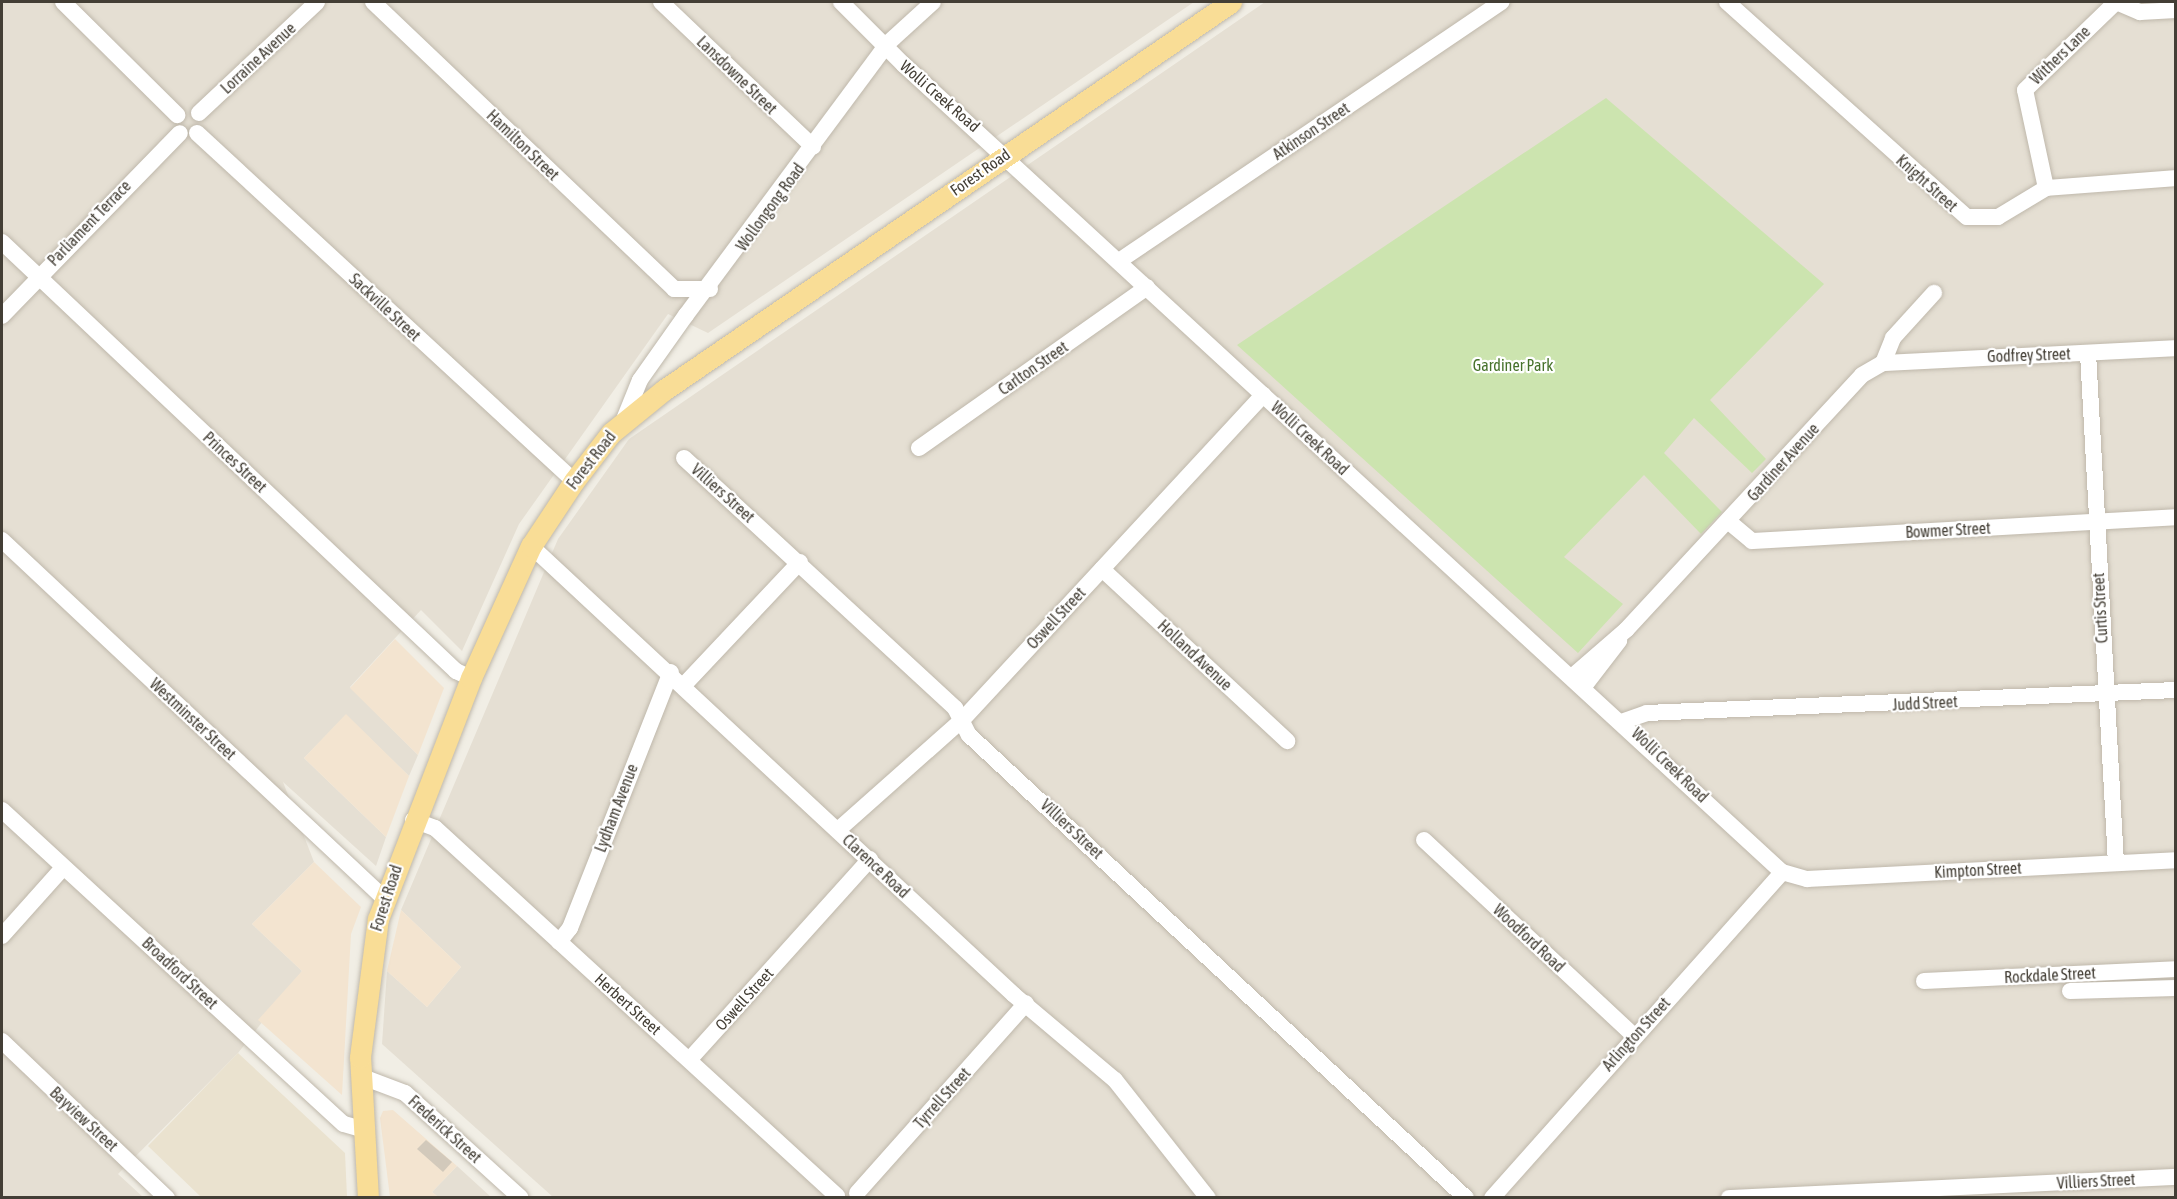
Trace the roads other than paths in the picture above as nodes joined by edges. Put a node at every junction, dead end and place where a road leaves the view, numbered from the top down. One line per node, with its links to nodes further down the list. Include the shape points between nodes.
1 (63, 2): 14 (street)
2 (317, 2): 13 (street, Lorraine Avenue)
3 (373, 2): 24 (street, Hamilton Street)
4 (660, 2): 16 (street, Lansdowne Street)
5 (841, 2): 12 (street, Wolli Creek Road)
6 (933, 2): 12 (street, Wollongong Road)
7 (1231, 2): 17 (main road, Forest Road)
8 (1502, 2): 21 (street, Atkinson Street)
9 (1727, 2): 19 (street, Knight Street, via 1967,217 1998,217)
10 (2116, 2): 11 (street, via 2140,12); 19 (street, Withers Lane, via 2025,90)
11 (2175, 10)
12 (887, 44): 16 (street, Wollongong Road); 17 (street, Wolli Creek Road)
13 (199, 113): 14 (street, via 188,109); 15 (street)
14 (177, 115): 15 (street)
15 (188, 133): 22 (street, Parliament Terrace); 36 (street, Sackville Street)
16 (813, 147): 25 (street, Wollongong Road)
17 (1005, 154): 21 (street, Wolli Creek Road); 33 (main road, Forest Road)
18 (2175, 178): 19 (street, Knight Street)
19 (2046, 188)
20 (2, 242): 22 (street, Princes Street)
21 (1119, 261): 23 (street, Wolli Creek Road)
22 (38, 276): 28 (street, Parliament Terrace); 45 (street, Princes Street, via 456,671)
23 (1147, 287): 32 (street, Wolli Creek Road); 34 (street, Carlton Street)
24 (674, 289): 25 (street); 27 (street, Hamilton Street)
25 (710, 289): 27 (street, Wollongong Road)
26 (1935, 292): 31 (street, via 1900,328)
27 (686, 315): 33 (street, Wollongong Road, via 640,381)
28 (2, 316)
29 (2175, 348): 30 (street, Godfrey Street)
30 (2088, 353): 31 (street, Godfrey Street); 39 (street, Curtis Street)
31 (1883, 363): 38 (street, Gardiner Avenue, via 1862,375)
32 (1263, 395): 43 (street, Oswell Street); 46 (street, Wolli Creek Road)
33 (623, 422): 36 (main road, Forest Road)
34 (919, 448)
35 (684, 458): 42 (street, Villiers Street)
36 (574, 481): 41 (main road, Forest Road)
37 (2175, 517): 39 (street, Bowmer Street)
38 (1728, 521): 39 (street, Bowmer Street, via 1752,541); 46 (street, Gardiner Avenue)
39 (2095, 521): 49 (street, Curtis Street)
40 (2, 540): 62 (street, Westminster Street)
41 (531, 546): 44 (street, Clarence Road); 45 (main road, Forest Road)
42 (800, 562): 47 (street); 50 (street, Villiers Street)
43 (1102, 569): 50 (street, Oswell Street); 52 (street, Holland Avenue)
44 (671, 672): 47 (street, Clarence Road); 64 (street, Lydham Avenue, via 570,928)
45 (471, 678): 54 (main road, Forest Road)
46 (1579, 680): 51 (street, Wolli Creek Road)
47 (684, 685): 55 (street, Clarence Road)
48 (2175, 690): 49 (street, Judd Street)
49 (2104, 694): 51 (street, Judd Street, via 1674,715 1647,713); 59 (street, Curtis Street)
50 (963, 719): 55 (street, Oswell Street); 82 (street, Villiers Street, via 969,735)
51 (1629, 726): 61 (street, Wolli Creek Road)
52 (1287, 741)
53 (2, 810): 60 (street, Broadford Street)
54 (413, 820): 62 (main road, Forest Road); 64 (street, Herbert Street, via 435,828)
55 (838, 830): 57 (street, Clarence Road)
56 (1424, 840): 70 (street, Woodford Road)
57 (870, 859): 69 (street, Clarence Road); 72 (street, Oswell Street)
58 (2175, 860): 59 (street, Kimpton Street)
59 (2116, 862): 61 (street, Kimpton Street, via 1807,879)
60 (62, 868): 63 (street); 74 (street, Broadford Street, via 83,882 344,1124)
61 (1782, 872): 70 (street, Arlington Street)
62 (385, 899): 73 (main road, Forest Road, via 371,948)
63 (2, 936)
64 (559, 942): 72 (street, Herbert Street)
65 (2175, 969): 66 (street, Rockdale Street)
66 (1924, 981)
67 (2175, 988): 68 (street, Rockdale Street)
68 (2070, 991)
69 (1026, 1003): 76 (street, Tyrrell Street); 81 (street, Clarence Road, via 1114,1080)
70 (1634, 1036): 83 (street, Arlington Street)
71 (2, 1041): 77 (street, Bayview Street)
72 (690, 1059): 80 (street, Herbert Street)
73 (360, 1076): 74 (main road, Forest Road); 79 (street, Frederick Street, via 405,1093)
74 (362, 1129): 78 (main road, Forest Road)
75 (2175, 1178): 84 (street, Villiers Street)
76 (859, 1195): 80 (street)
77 (167, 1197)
78 (368, 1197)
79 (521, 1197)
80 (837, 1197)
81 (1208, 1197)
82 (1466, 1197)
83 (1492, 1197)
84 (1728, 1197)

